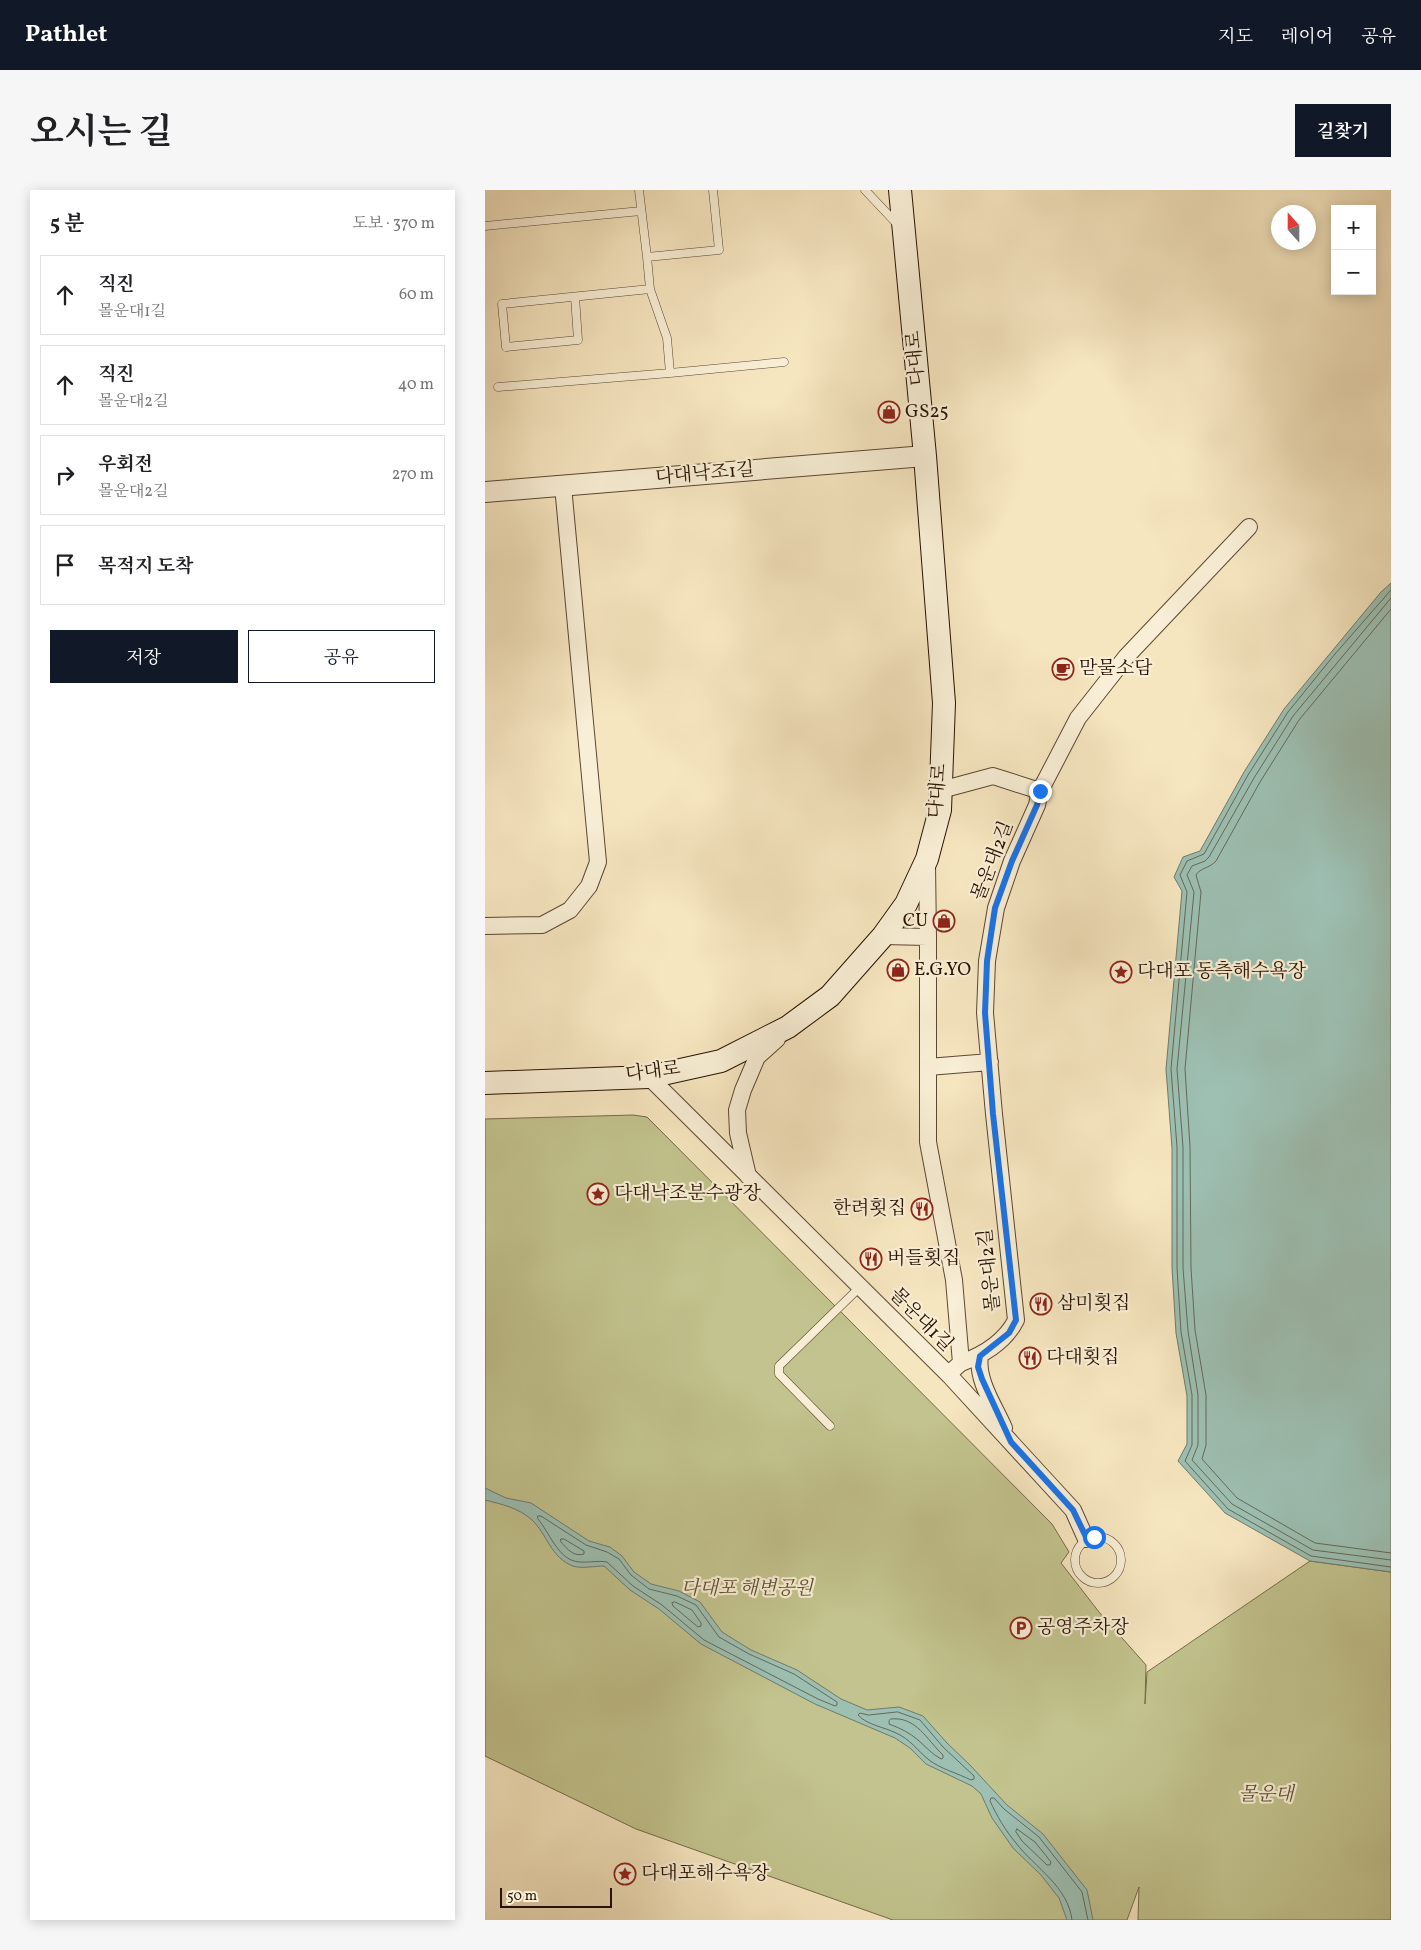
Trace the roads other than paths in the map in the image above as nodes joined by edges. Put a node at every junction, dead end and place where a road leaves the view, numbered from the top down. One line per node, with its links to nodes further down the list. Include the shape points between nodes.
1 (639, 190): 5 (lane)
2 (713, 190): 8 (lane, via 719,250)
3 (865, 190): 7 (lane)
4 (900, 190): 7 (main road, 다대로)
5 (641, 211): 6 (lane); 8 (lane)
6 (485, 226)
7 (904, 232): 14 (main road, 다대로)
8 (647, 257): 9 (lane)
9 (650, 289): 10 (lane); 12 (lane, via 667,338)
10 (575, 297): 10 (lane, via 502,304 506,347 578,340)
11 (784, 362): 12 (lane)
12 (670, 373): 13 (lane)
13 (498, 387)
14 (925, 456): 15 (street, 다대낙조1길); 18 (main road, 다대로, via 943,703)
15 (563, 486): 16 (street, 다대낙조1길); 21 (street, via 598,862 589,886 570,910 542,925)
16 (485, 492)
17 (1249, 527): 19 (street, 몰운대2길, via 1126,657 1078,718)
18 (941, 790): 19 (street, via 993,776); 20 (main road, 다대로, via 940,810)
19 (1040, 791): 25 (street, 몰운대2길, via 995,908 987,961 985,1013)
20 (927, 859): 22 (main road, 다대로, via 906,904); 23 (street)
21 (485, 926)
22 (883, 936): 23 (street); 24 (main road, 다대로, via 831,996)
23 (928, 936): 26 (street)
24 (789, 1028): 27 (main road, 다대로, via 721,1061); 29 (street, via 757,1058 737,1110)
25 (990, 1062): 26 (street); 31 (street, 몰운대2길, via 1016,1320 1009,1333)
26 (928, 1066): 32 (street, via 928,1142 954,1280)
27 (649, 1077): 28 (main road, 다대로); 29 (street, 몰운대1길)
28 (485, 1083)
29 (748, 1176): 30 (street, 몰운대1길)
30 (860, 1287): 33 (street, 몰운대1길); 34 (lane, via 779,1366 779,1374)
31 (980, 1356): 32 (street, 몰운대2길); 35 (street, via 978,1367 982,1379)
32 (961, 1363): 33 (street)
33 (949, 1374): 35 (street, 몰운대1길)
34 (830, 1426)
35 (1011, 1442): 36 (street, 몰운대1길, via 1073,1510)
36 (1087, 1539): 36 (lane, via 1076,1551 1079,1573 1090,1582 1105,1582 1117,1573 1120,1551 1109,1539)

